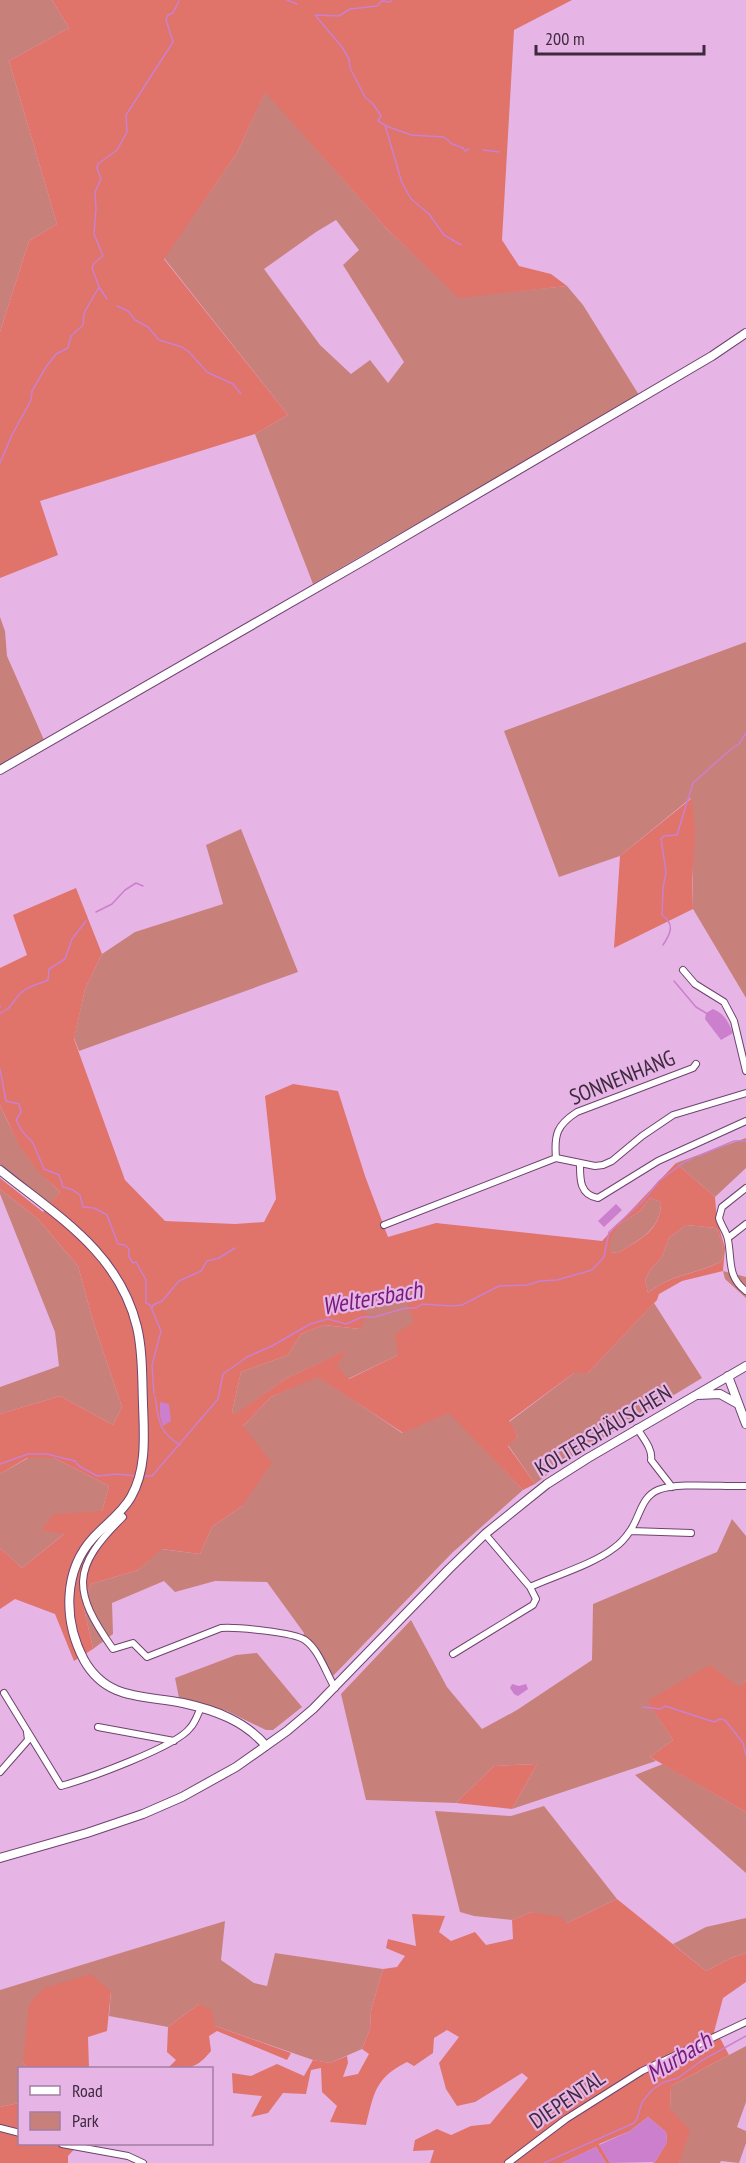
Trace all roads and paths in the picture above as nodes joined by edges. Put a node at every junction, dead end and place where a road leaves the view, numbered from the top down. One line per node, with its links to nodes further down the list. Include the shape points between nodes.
1 (746, 333): 2 (street, via 363,561)
2 (0, 770)
3 (682, 970): 5 (street, via 695,984 724,1002 734,1021)
4 (696, 1064): 8 (street, SONNENHANG, via 564,1120 556,1135)
5 (746, 1071)
6 (746, 1093): 9 (street, via 673,1115 603,1165)
7 (745, 1122): 9 (street, via 670,1155 598,1198 585,1192)
8 (556, 1158): 9 (street); 13 (street)
9 (580, 1163)
10 (0, 1170): 24 (street, via 87,1240 107,1262 126,1294 138,1329 142,1363 143,1458 138,1481)
11 (746, 1188): 14 (street, via 720,1213)
12 (746, 1224): 14 (street)
13 (384, 1225)
14 (728, 1238): 15 (street, via 732,1275)
15 (746, 1291)
16 (746, 1366): 17 (street, KOLTERSHÄUSCHEN)
17 (728, 1376): 18 (street, KOLTERSHÄUSCHEN); 19 (street)
18 (696, 1395): 19 (street, via 720,1394); 21 (street, KOLTERSHÄUSCHEN)
19 (739, 1404): 20 (street)
20 (746, 1424)
21 (637, 1428): 23 (street, via 651,1460); 27 (street, KOLTERSHÄUSCHEN, via 547,1484)
22 (746, 1486): 23 (street)
23 (672, 1487): 25 (street, via 650,1495)
24 (119, 1513): 30 (street, via 123,1517 90,1556 82,1591 113,1649 133,1643 147,1657 221,1628 279,1633 303,1638); 32 (street, via 85,1547 70,1581 71,1619 84,1659 101,1681 114,1690)
25 (631, 1531): 26 (street); 28 (street, via 614,1548)
26 (691, 1533)
27 (485, 1534): 28 (street); 30 (street, KOLTERSHÄUSCHEN)
28 (530, 1587): 29 (street, via 536,1599 533,1605)
29 (453, 1654)
30 (335, 1688): 36 (street, KOLTERSHÄUSCHEN)
31 (4, 1693): 34 (street)
32 (201, 1707): 35 (street, via 190,1730); 36 (street, via 250,1729)
33 (98, 1727): 35 (street)
34 (27, 1730): 35 (street, via 61,1786); 37 (street, via 28,1740)
35 (174, 1741)
36 (266, 1746): 38 (street, KOLTERSHÄUSCHEN, via 205,1785 144,1814)
37 (0, 1772)
38 (0, 1858)
39 (746, 2022): 44 (street, DIEPENTAL, via 642,2071 566,2119)
40 (0, 2128): 41 (street)
41 (18, 2132)
42 (67, 2145): 43 (street)
43 (143, 2163)
44 (508, 2163)

